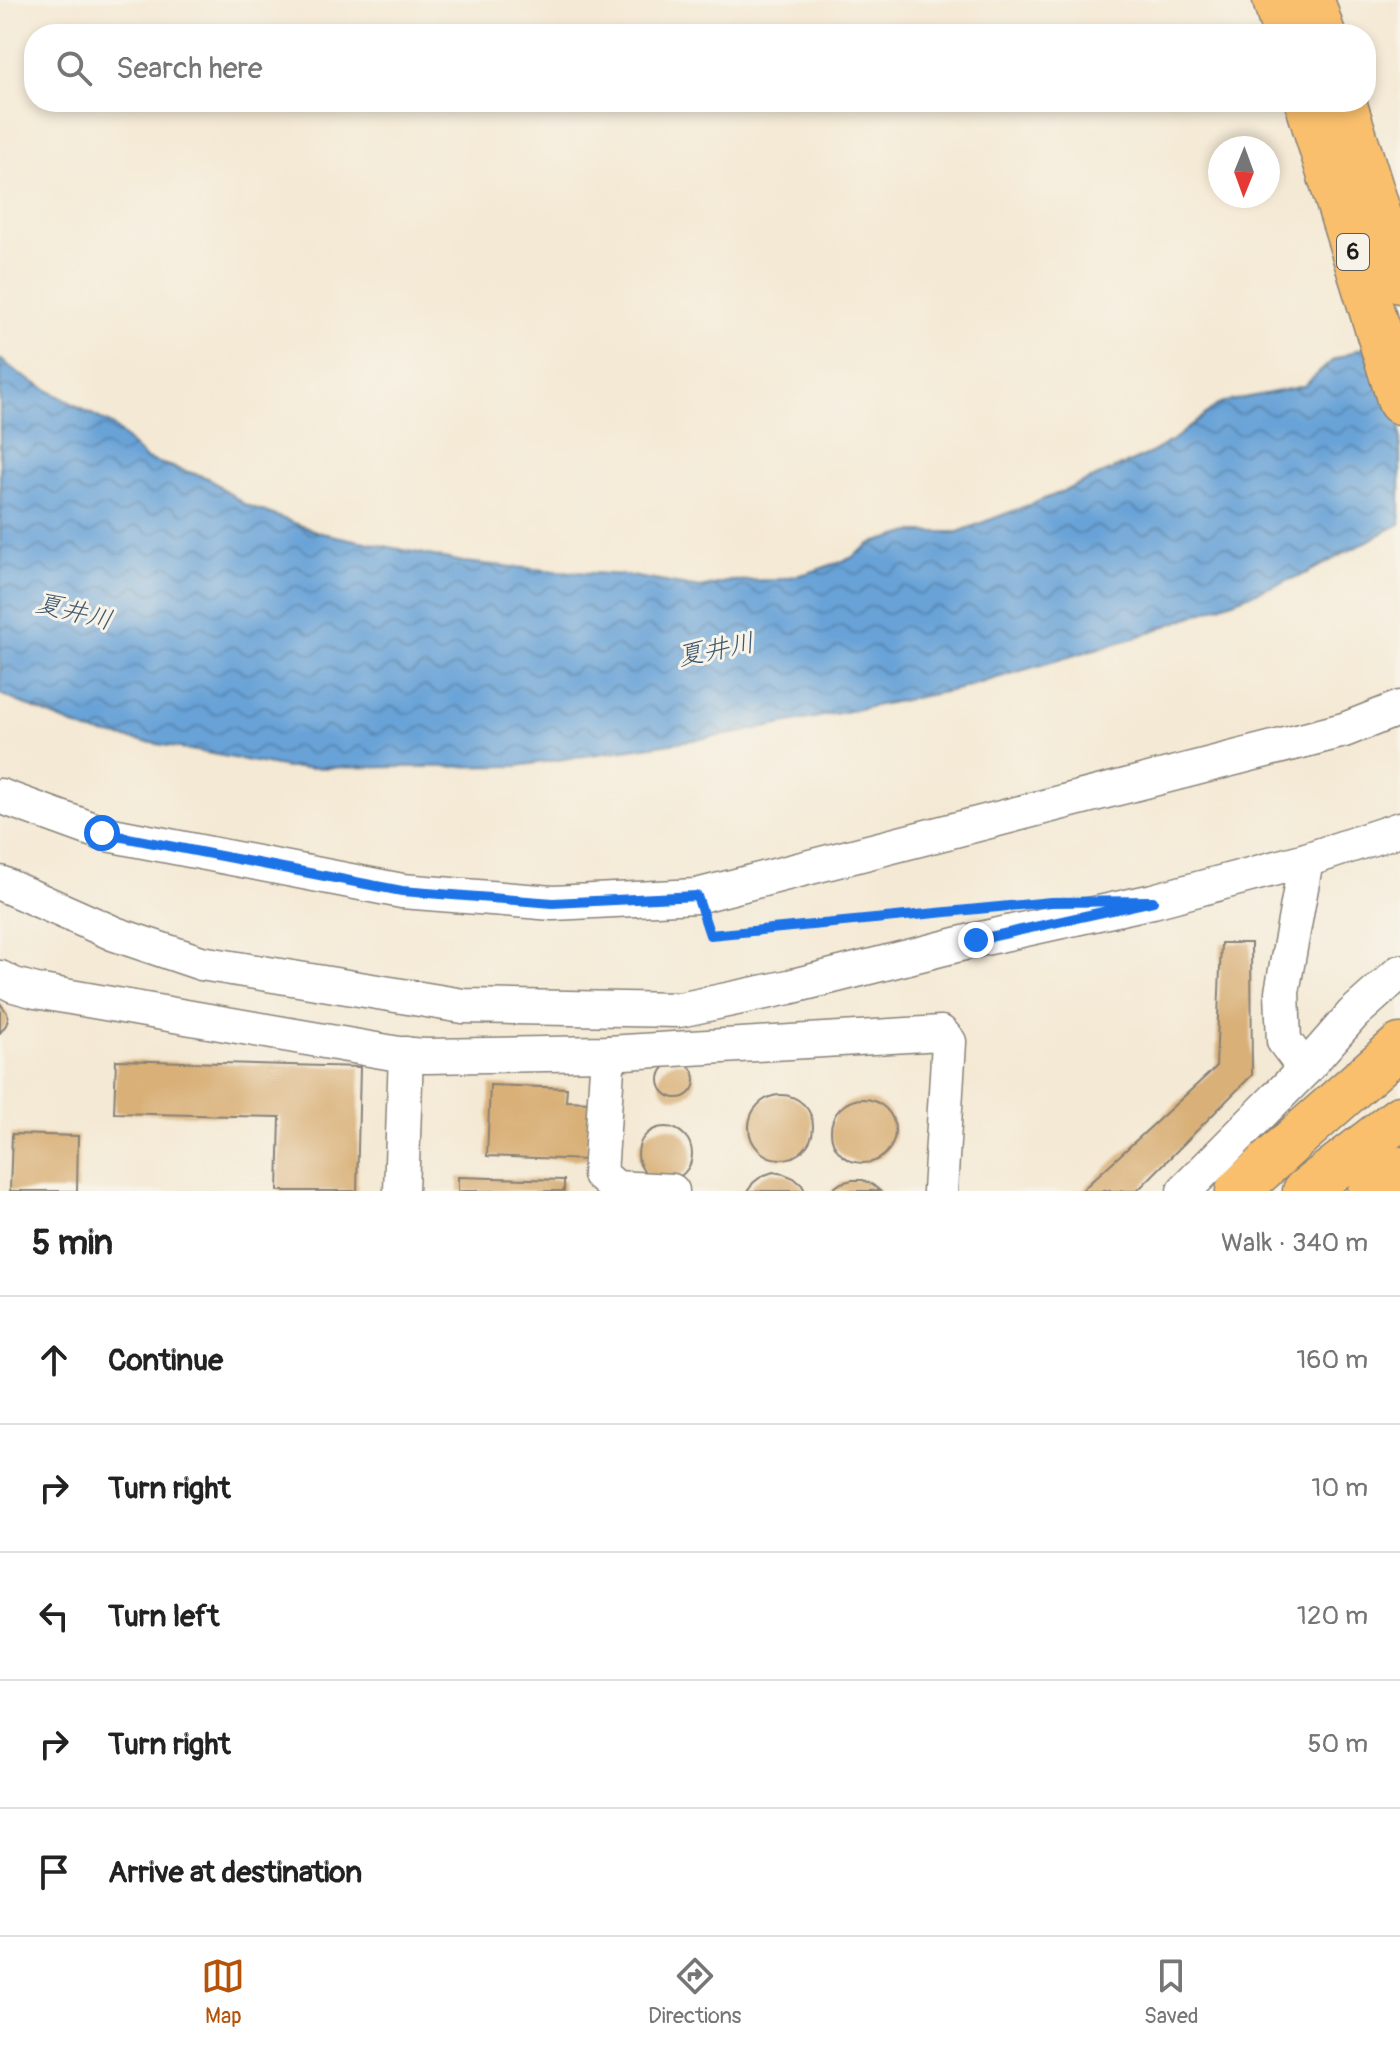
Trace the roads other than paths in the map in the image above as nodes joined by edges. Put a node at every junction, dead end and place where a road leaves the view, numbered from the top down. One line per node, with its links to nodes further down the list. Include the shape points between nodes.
1 (1275, 0): 3 (highway)
2 (1312, 0): 4 (highway)
3 (1282, 24)
4 (1320, 24)
5 (1310, 112): 8 (highway, 6)
6 (1347, 112): 7 (highway, 6)
7 (1400, 281)
8 (1400, 402)
9 (1400, 708): 10 (street, via 1344,730 697,896 553,903 402,891 102,833)
10 (0, 796)
11 (1400, 829): 12 (street)
12 (1306, 860): 13 (street, via 1153,901 679,1010 463,1006 201,963 115,934); 19 (street, via 1282,992 1284,1041)
13 (0, 883)
14 (1400, 972): 19 (street, via 1353,1014)
15 (0, 978): 18 (street, via 36,991)
16 (1400, 1046): 26 (highway)
17 (608, 1053): 18 (street); 23 (street, via 600,1174 616,1188); 24 (street, via 941,1033 949,1042)
18 (406, 1054): 22 (street)
19 (1305, 1069): 25 (street)
20 (1400, 1118): 27 (highway)
21 (1400, 1169): 28 (highway)
22 (401, 1191)
23 (672, 1191)
24 (940, 1191)
25 (1184, 1191)
26 (1238, 1191)
27 (1305, 1191)
28 (1370, 1191)

